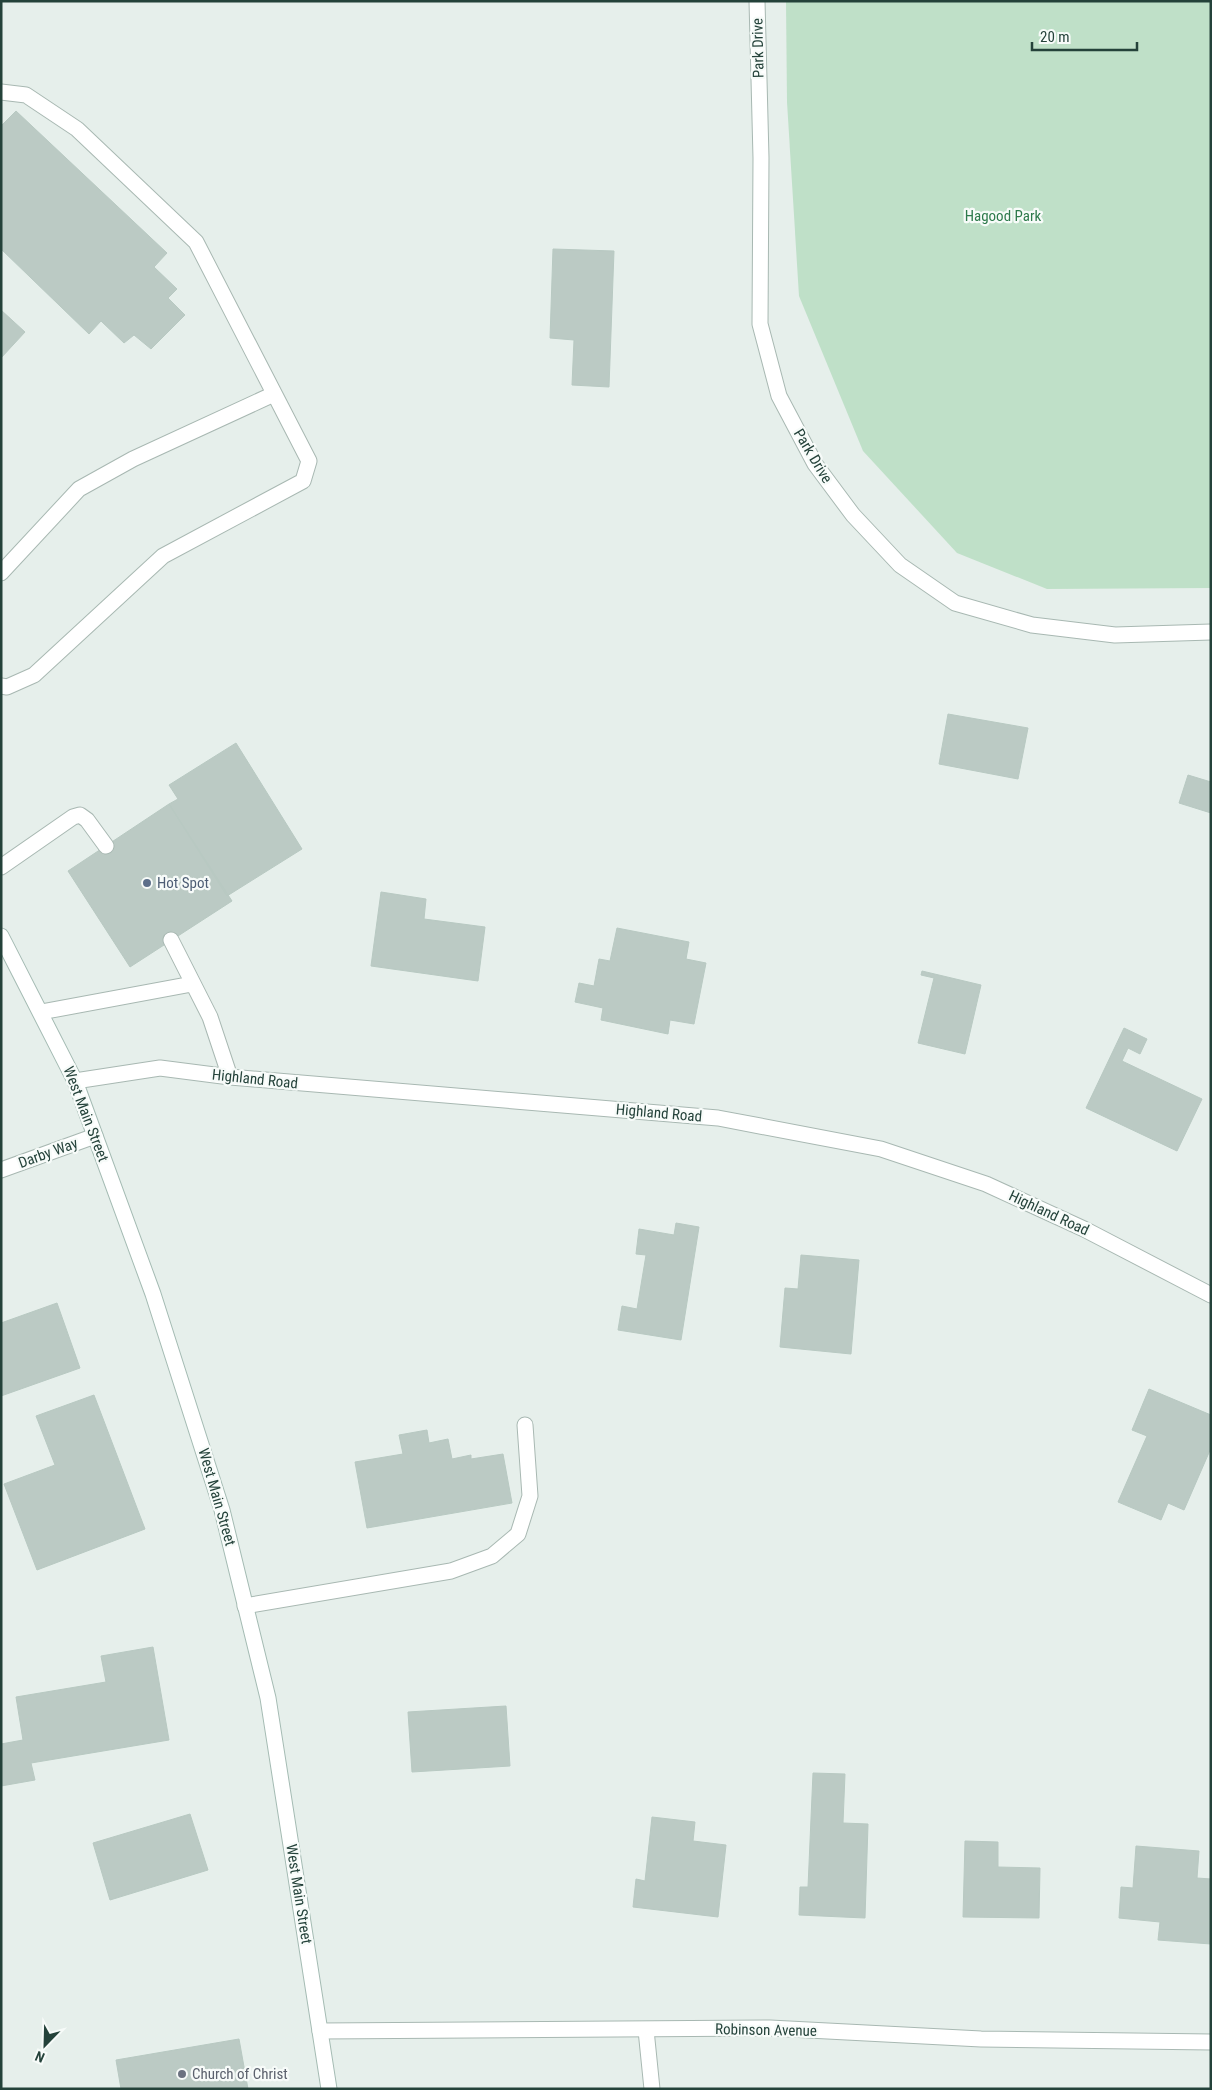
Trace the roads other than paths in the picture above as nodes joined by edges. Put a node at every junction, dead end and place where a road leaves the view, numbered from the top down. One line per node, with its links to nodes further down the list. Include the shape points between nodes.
1 (757, 1): 5 (street, Park Drive, via 761,158 760,324 779,396 815,464 853,515 900,565 955,603 1032,625 1115,635)
2 (1, 92): 3 (street, via 26,95 78,129 196,242)
3 (274, 394): 4 (street, via 133,459 79,489); 6 (street, via 309,461 303,481 163,556 34,675 7,687)
4 (1, 573)
5 (1211, 632)
6 (1, 686)
7 (106, 846): 8 (street, via 80,815)
8 (1, 867)
9 (1, 936): 12 (street, West Main Street)
10 (171, 940): 11 (street)
11 (192, 984): 12 (street); 13 (street, via 210,1017)
12 (41, 1012): 14 (street, West Main Street)
13 (230, 1077): 14 (street, Highland Road, via 160,1068); 17 (street, Highland Road, via 718,1118 881,1150 986,1184 1084,1229)
14 (75, 1080): 15 (street, West Main Street)
15 (95, 1136): 16 (street, Darby Way); 19 (street, West Main Street, via 153,1294 222,1510)
16 (1, 1170)
17 (1211, 1295)
18 (525, 1424): 19 (street, via 530,1496 518,1534 492,1556 451,1571)
19 (245, 1606): 21 (street, West Main Street, via 268,1698)
20 (646, 2030): 21 (street, Robinson Avenue); 22 (street, Robinson Avenue, via 770,2028 981,2038); 24 (street)
21 (320, 2031): 23 (street, West Main Street)
22 (1211, 2042)
23 (329, 2089)
24 (652, 2089)

